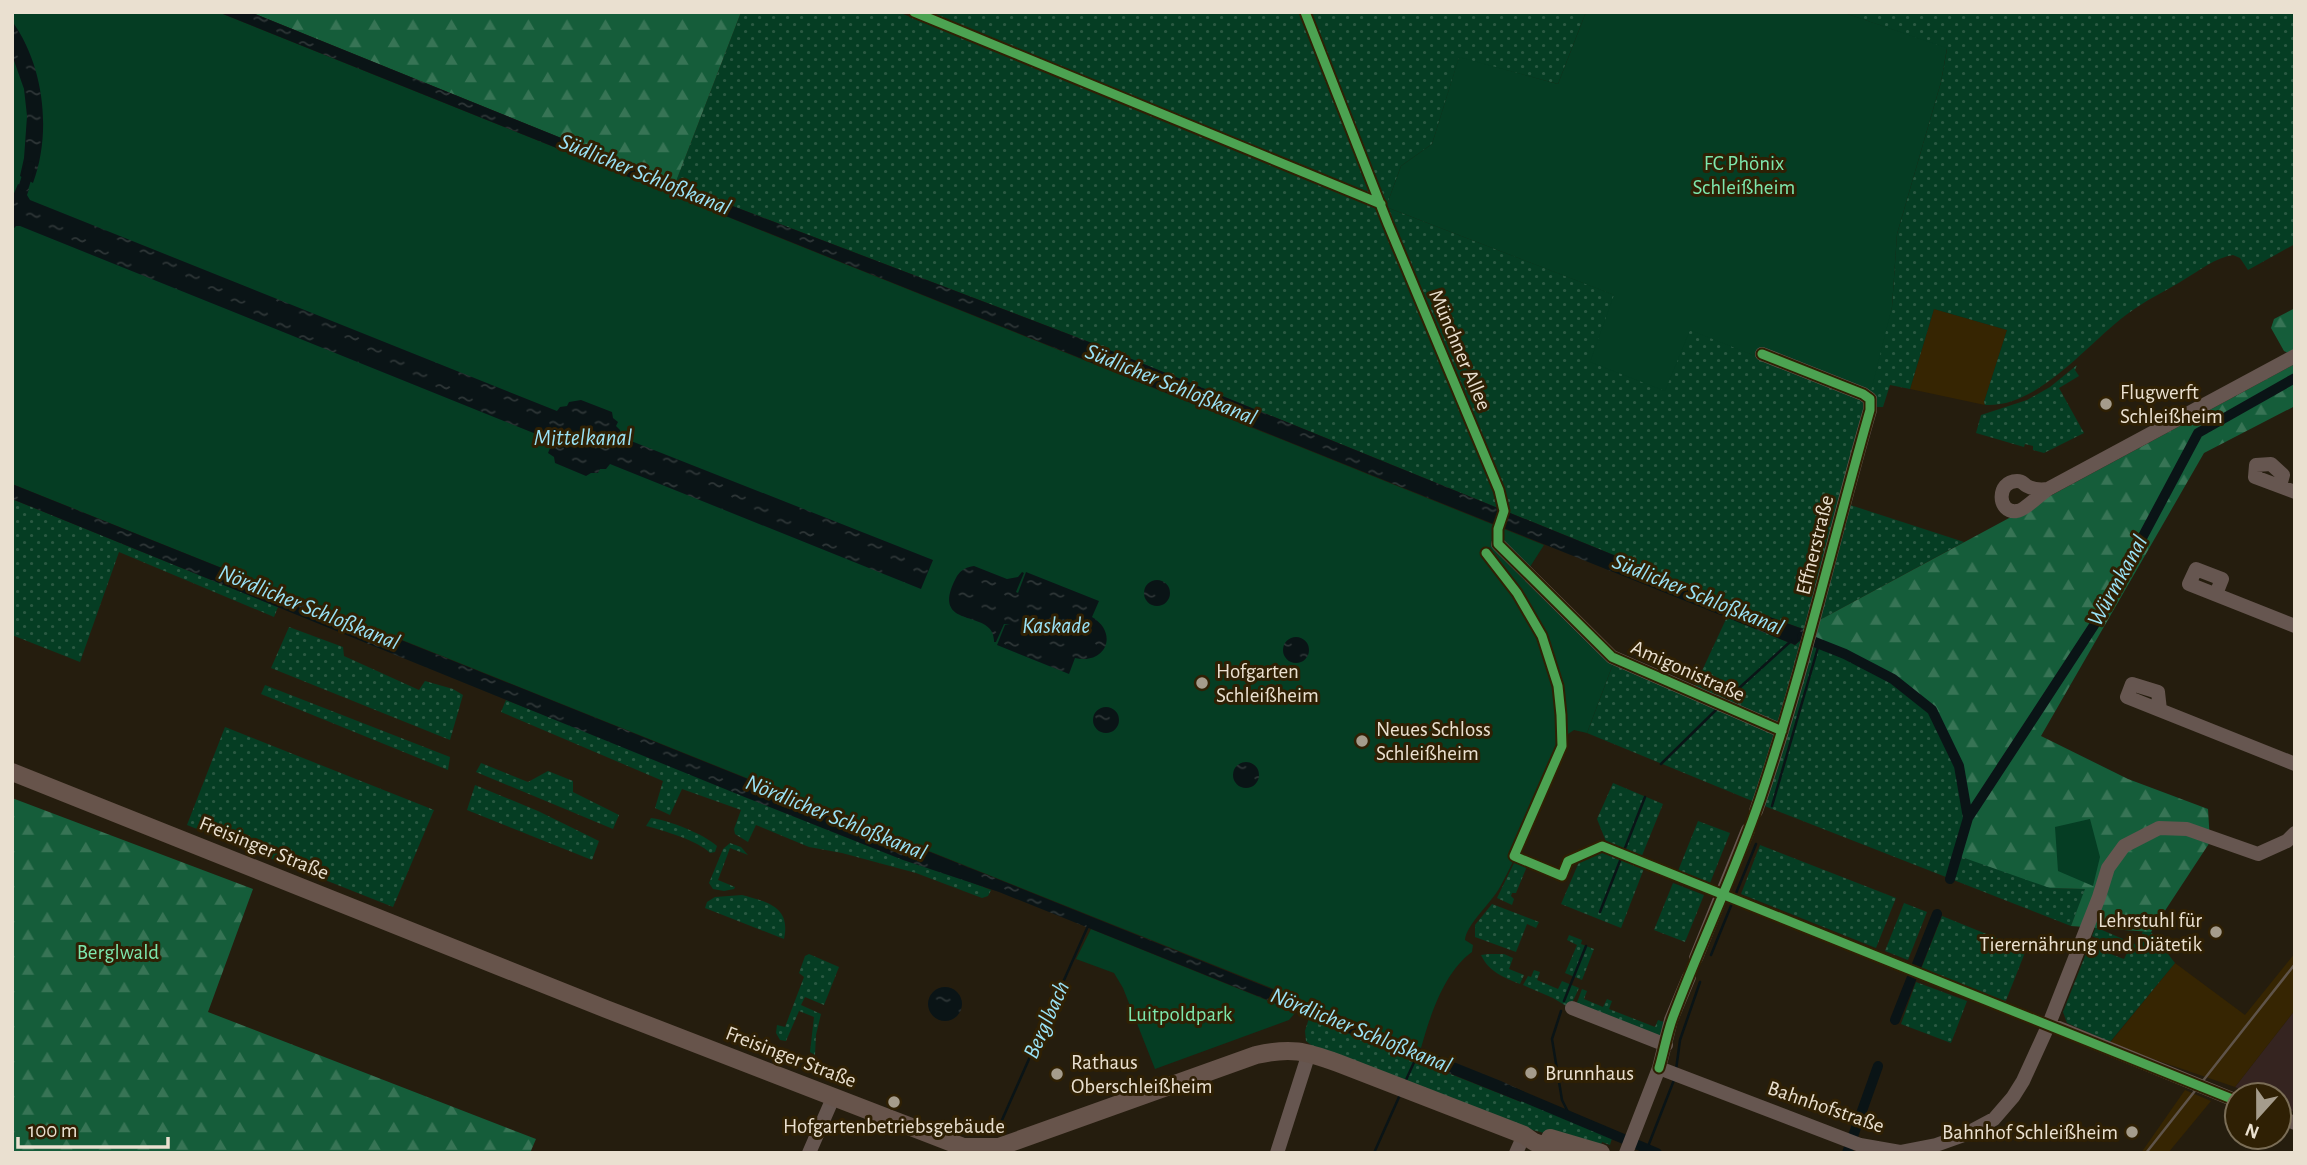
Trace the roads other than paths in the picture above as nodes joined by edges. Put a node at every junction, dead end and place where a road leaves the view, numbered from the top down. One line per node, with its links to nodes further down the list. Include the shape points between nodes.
1 (1762, 354): 10 (street, Effnerstraße, via 1870,400)
2 (2295, 356): 4 (street)
3 (2280, 486): 5 (street)
4 (2048, 489)
5 (2295, 492)
6 (1498, 544): 10 (street, Amigonistraße, via 1612,657)
7 (2216, 594): 8 (street)
8 (2295, 626)
9 (2160, 710): 11 (street)
10 (1782, 731): 13 (street, Effnerstraße)
11 (2295, 764)
12 (12, 772): 24 (main road, Freisinger Straße)
13 (1756, 811)
14 (1748, 830): 16 (street)
15 (2295, 833): 19 (street, Bahnhofstraße, via 2258,854 2187,829 2159,828 2124,846 2108,868)
16 (1696, 958)
17 (1689, 977): 20 (street)
18 (1572, 1008): 20 (street)
19 (2049, 1024): 22 (street, Bahnhofstraße, via 2023,1081 2001,1113 1964,1135 1900,1152 1860,1145); 23 (street)
20 (1666, 1045): 22 (street)
21 (1309, 1054): 25 (main road, Freisinger Straße); 27 (main road, Freisinger Straße, via 1286,1049 1256,1055); 29 (street)
22 (1664, 1070): 26 (street)
23 (2223, 1095)
24 (833, 1098): 27 (main road, Freisinger Straße, via 951,1144); 28 (street)
25 (1524, 1135): 30 (street); 31 (main road, Freisinger Straße); 32 (main road)
26 (1627, 1150)
27 (986, 1151)
28 (809, 1153)
29 (1278, 1153)
30 (1516, 1153)
31 (1563, 1153)
32 (1601, 1153)

